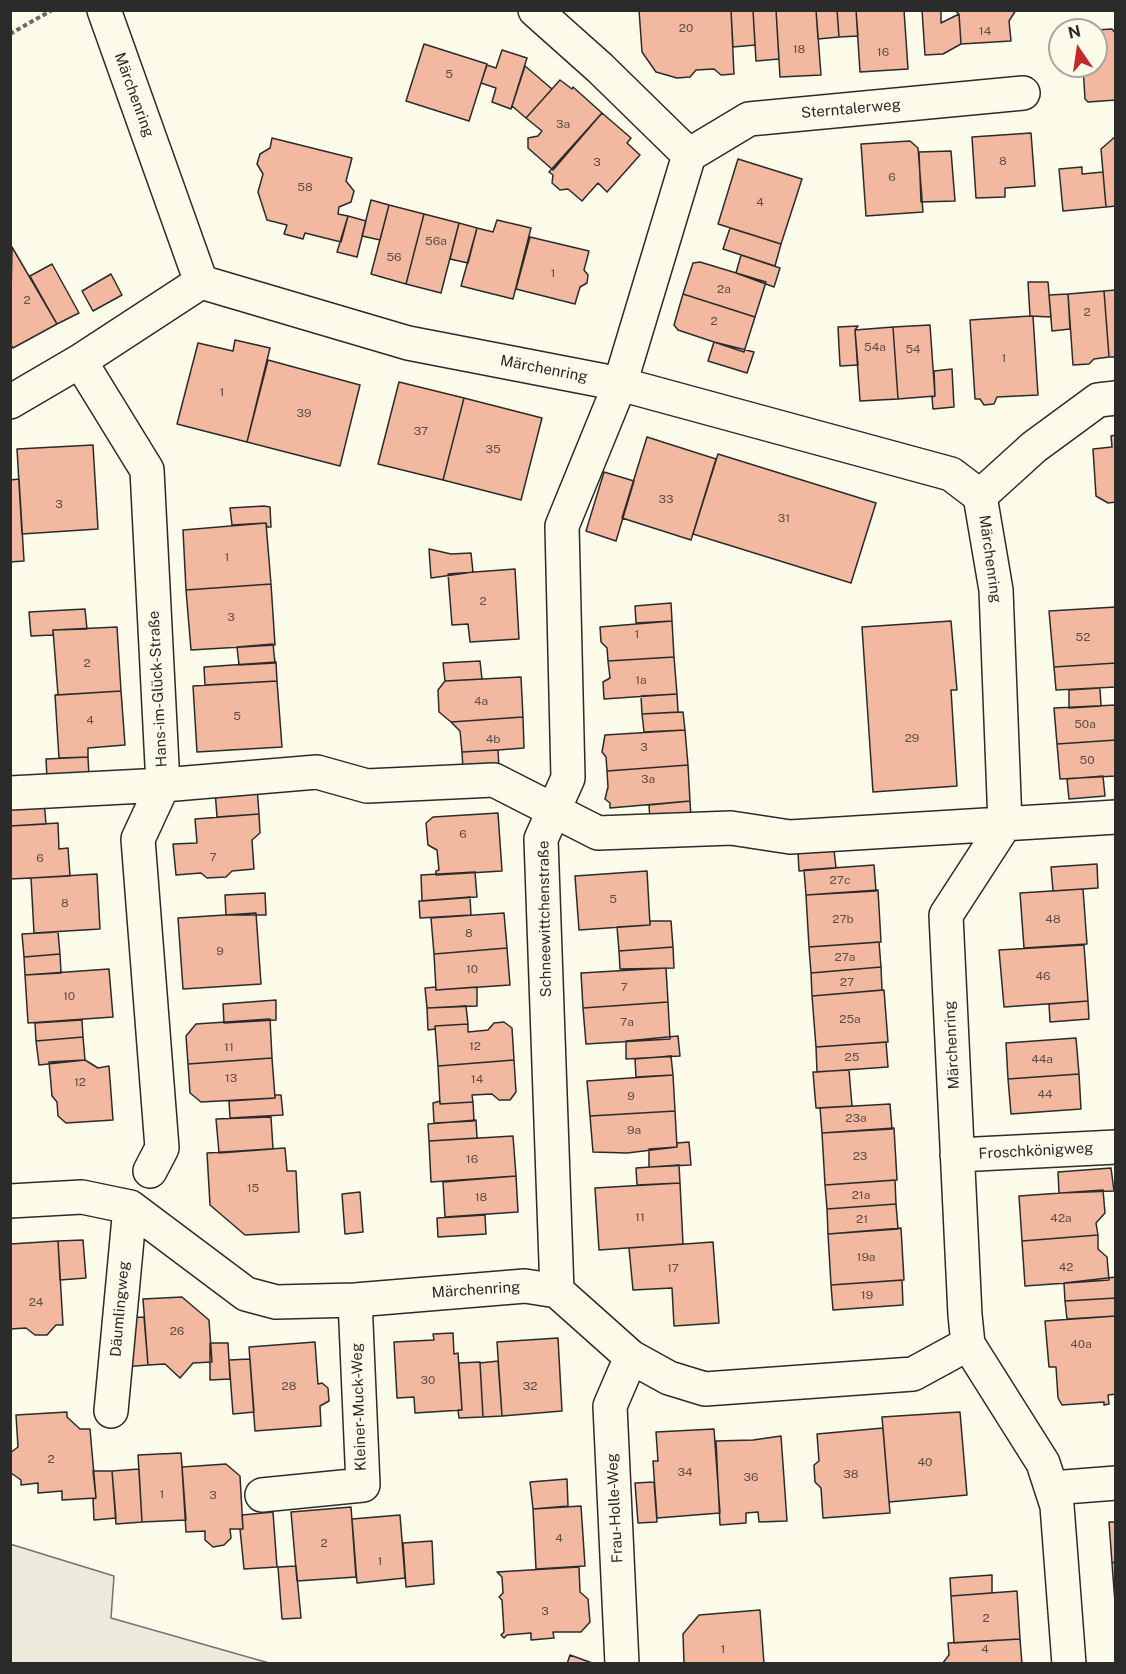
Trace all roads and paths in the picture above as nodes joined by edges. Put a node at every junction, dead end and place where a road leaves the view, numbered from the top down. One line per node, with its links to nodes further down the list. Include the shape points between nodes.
1 (52, 10): 4 (path)
2 (104, 10): 7 (street, Märchenring)
3 (535, 10): 6 (street)
4 (10, 34)
5 (1023, 93): 6 (street, Sterntalerweg, via 748,119)
6 (689, 155): 9 (street)
7 (201, 282): 8 (street); 9 (street, Märchenring, via 408,343)
8 (80, 361): 11 (street); 13 (street, Hans-im-Glück-Straße, via 147,470)
9 (620, 384): 12 (street, Märchenring, via 951,474); 15 (street, Schneewittchenstraße, via 562,526 568,778)
10 (1116, 398): 12 (street, via 1098,400 1034,447)
11 (10, 402)
12 (980, 495): 17 (street, Märchenring, via 996,590)
13 (163, 785): 14 (street); 15 (street, via 317,772 367,786 494,780); 20 (street, Hans-im-Glück-Straße, via 138,839 162,1148)
14 (10, 793)
15 (554, 810): 17 (street, via 598,833 731,828 790,837); 23 (street, Schneewittchenstraße, via 541,839)
16 (1116, 817): 17 (street)
17 (1005, 824): 19 (street, Märchenring, via 946,915)
18 (1116, 1147): 19 (street, Froschkönigweg)
19 (957, 1155): 25 (street, Märchenring)
20 (150, 1171)
21 (10, 1201): 22 (street, Märchenring, via 82,1197)
22 (130, 1207): 24 (street, Märchenring, via 246,1294 276,1302); 27 (street, Däumlingweg)
23 (557, 1292): 24 (street, Märchenring, via 525,1286); 26 (street)
24 (355, 1299): 30 (street, Kleiner-Muck-Weg, via 363,1485)
25 (968, 1344): 26 (street, via 913,1374 705,1389 669,1378); 29 (street, Märchenring, via 1043,1463)
26 (632, 1357): 31 (street, Frau-Holle-Weg, via 610,1406)
27 (111, 1411)
28 (1116, 1483): 29 (street)
29 (1052, 1488): 32 (street, Märchenring, via 1057,1506)
30 (262, 1495)
31 (622, 1664)
32 (1069, 1664)

